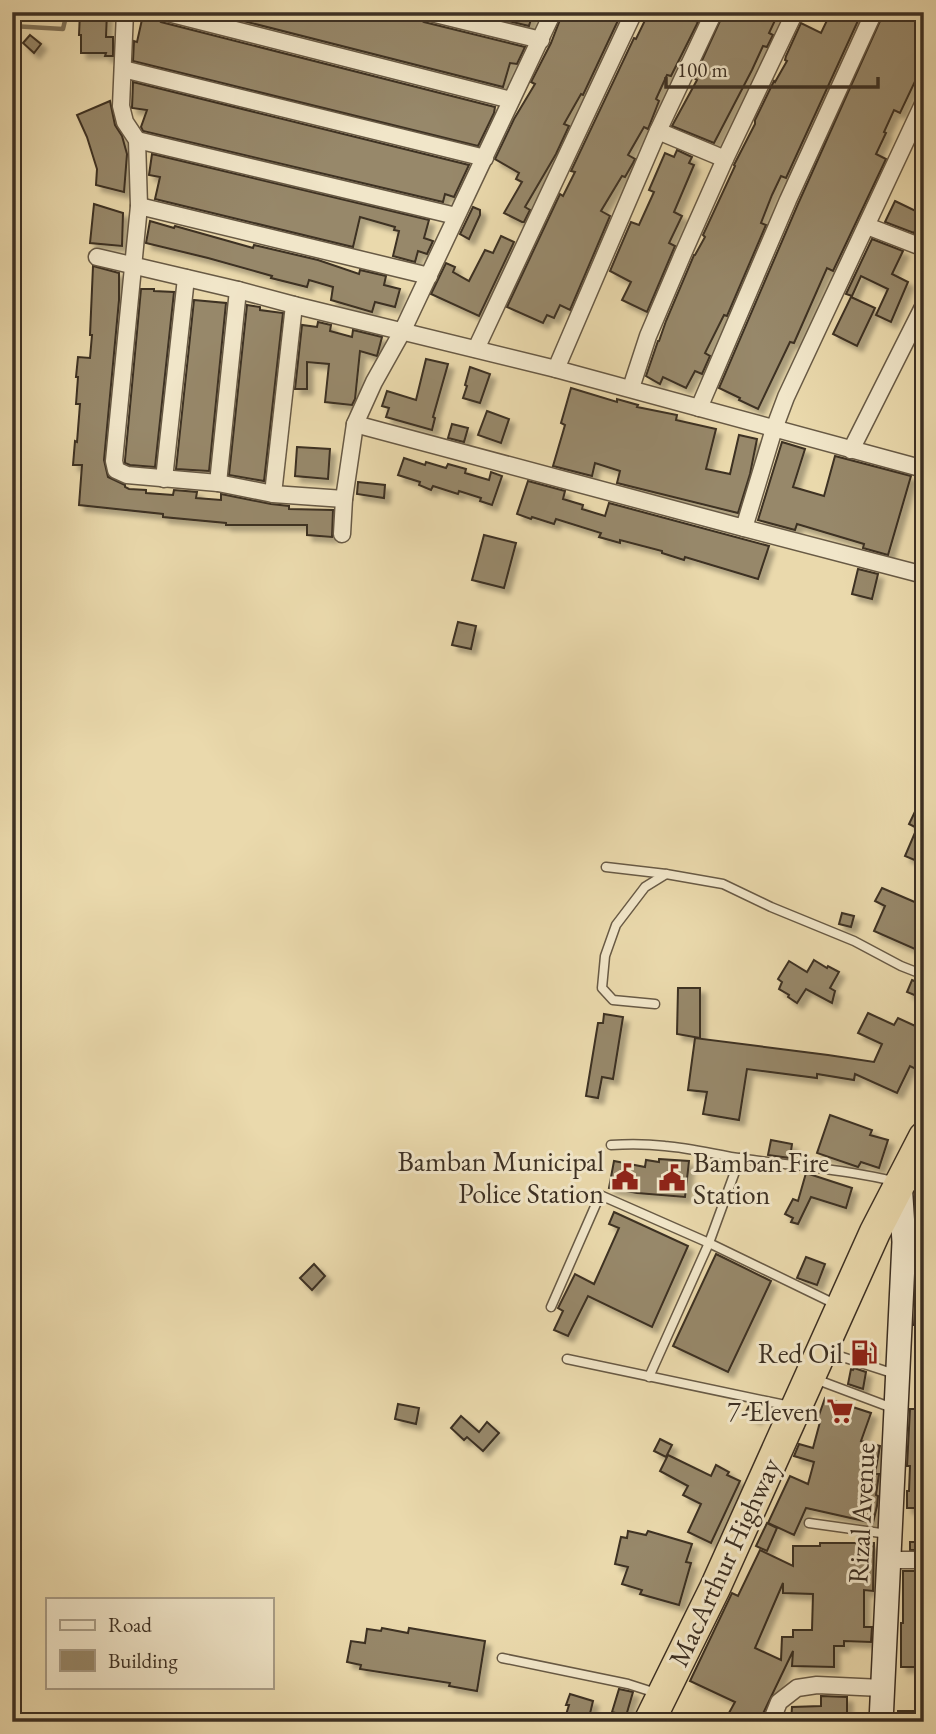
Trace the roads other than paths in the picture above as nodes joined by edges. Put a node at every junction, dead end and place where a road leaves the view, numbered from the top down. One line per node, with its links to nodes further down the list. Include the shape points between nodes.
1 (125, 12): 10 (street)
2 (164, 12): 11 (street)
3 (427, 12): 9 (street)
4 (553, 12): 9 (street)
5 (634, 12): 29 (street)
6 (714, 12): 13 (street)
7 (795, 12): 16 (street)
8 (874, 12): 32 (street)
9 (541, 40): 11 (street)
10 (122, 69): 14 (street, via 121,106); 15 (street)
11 (512, 100): 15 (street)
12 (924, 102): 19 (street)
13 (658, 131): 16 (street); 30 (street)
14 (137, 140): 17 (street); 18 (street)
15 (485, 158): 18 (street)
16 (725, 159): 31 (street, via 648,336)
17 (139, 206): 22 (street); 23 (street)
18 (456, 216): 23 (street)
19 (867, 226): 20 (street); 34 (street)
20 (924, 248)
21 (97, 257): 22 (street)
22 (133, 267): 24 (street); 37 (street, via 114,461 116,470 127,475)
23 (429, 276): 28 (street)
24 (186, 278): 25 (street); 37 (street)
25 (238, 290): 26 (street); 38 (street)
26 (294, 305): 28 (street); 39 (street)
27 (924, 305): 35 (street)
28 (402, 332): 29 (street); 33 (street)
29 (477, 349): 30 (street)
30 (555, 369): 31 (street)
31 (631, 388): 32 (street)
32 (699, 408): 34 (street)
33 (355, 424): 40 (street); 41 (street)
34 (774, 429): 35 (street); 41 (street)
35 (851, 450): 36 (street)
36 (924, 469)
37 (164, 479): 38 (street)
38 (218, 483): 39 (street)
39 (273, 495): 40 (street)
40 (344, 499): 42 (street)
41 (744, 528): 43 (street)
42 (342, 534)
43 (924, 575)
44 (606, 867): 45 (lane)
45 (666, 874): 46 (lane, via 723,884); 47 (lane, via 645,887 616,925 605,957 602,988 613,1000)
46 (924, 975)
47 (654, 1004)
48 (924, 1137): 51 (highway, MacArthur Highway)
49 (611, 1145): 50 (lane, via 665,1146)
50 (740, 1158): 51 (lane); 52 (lane)
51 (912, 1185): 54 (highway, MacArthur Highway, via 875,1232); 57 (street, Rizal Avenue, via 904,1242)
52 (709, 1243): 53 (lane, via 600,1195); 54 (lane); 58 (lane)
53 (551, 1307)
54 (841, 1307): 56 (highway, MacArthur Highway)
55 (567, 1360): 58 (lane)
56 (815, 1363): 57 (lane); 59 (highway, MacArthur Highway); 60 (lane)
57 (898, 1375): 60 (street, Rizal Avenue)
58 (649, 1377): 59 (lane)
59 (795, 1407): 67 (highway, MacArthur Highway)
60 (896, 1409): 62 (street, Rizal Avenue)
61 (809, 1523): 62 (lane)
62 (891, 1534): 63 (street, Rizal Avenue)
63 (889, 1560): 64 (street); 66 (street, Rizal Avenue)
64 (924, 1560)
65 (502, 1658): 67 (lane)
66 (882, 1688): 69 (street, via 797,1688 779,1702); 70 (street, Rizal Avenue)
67 (662, 1695): 68 (highway, MacArthur Highway)
68 (649, 1722)
69 (771, 1722)
70 (881, 1722)

